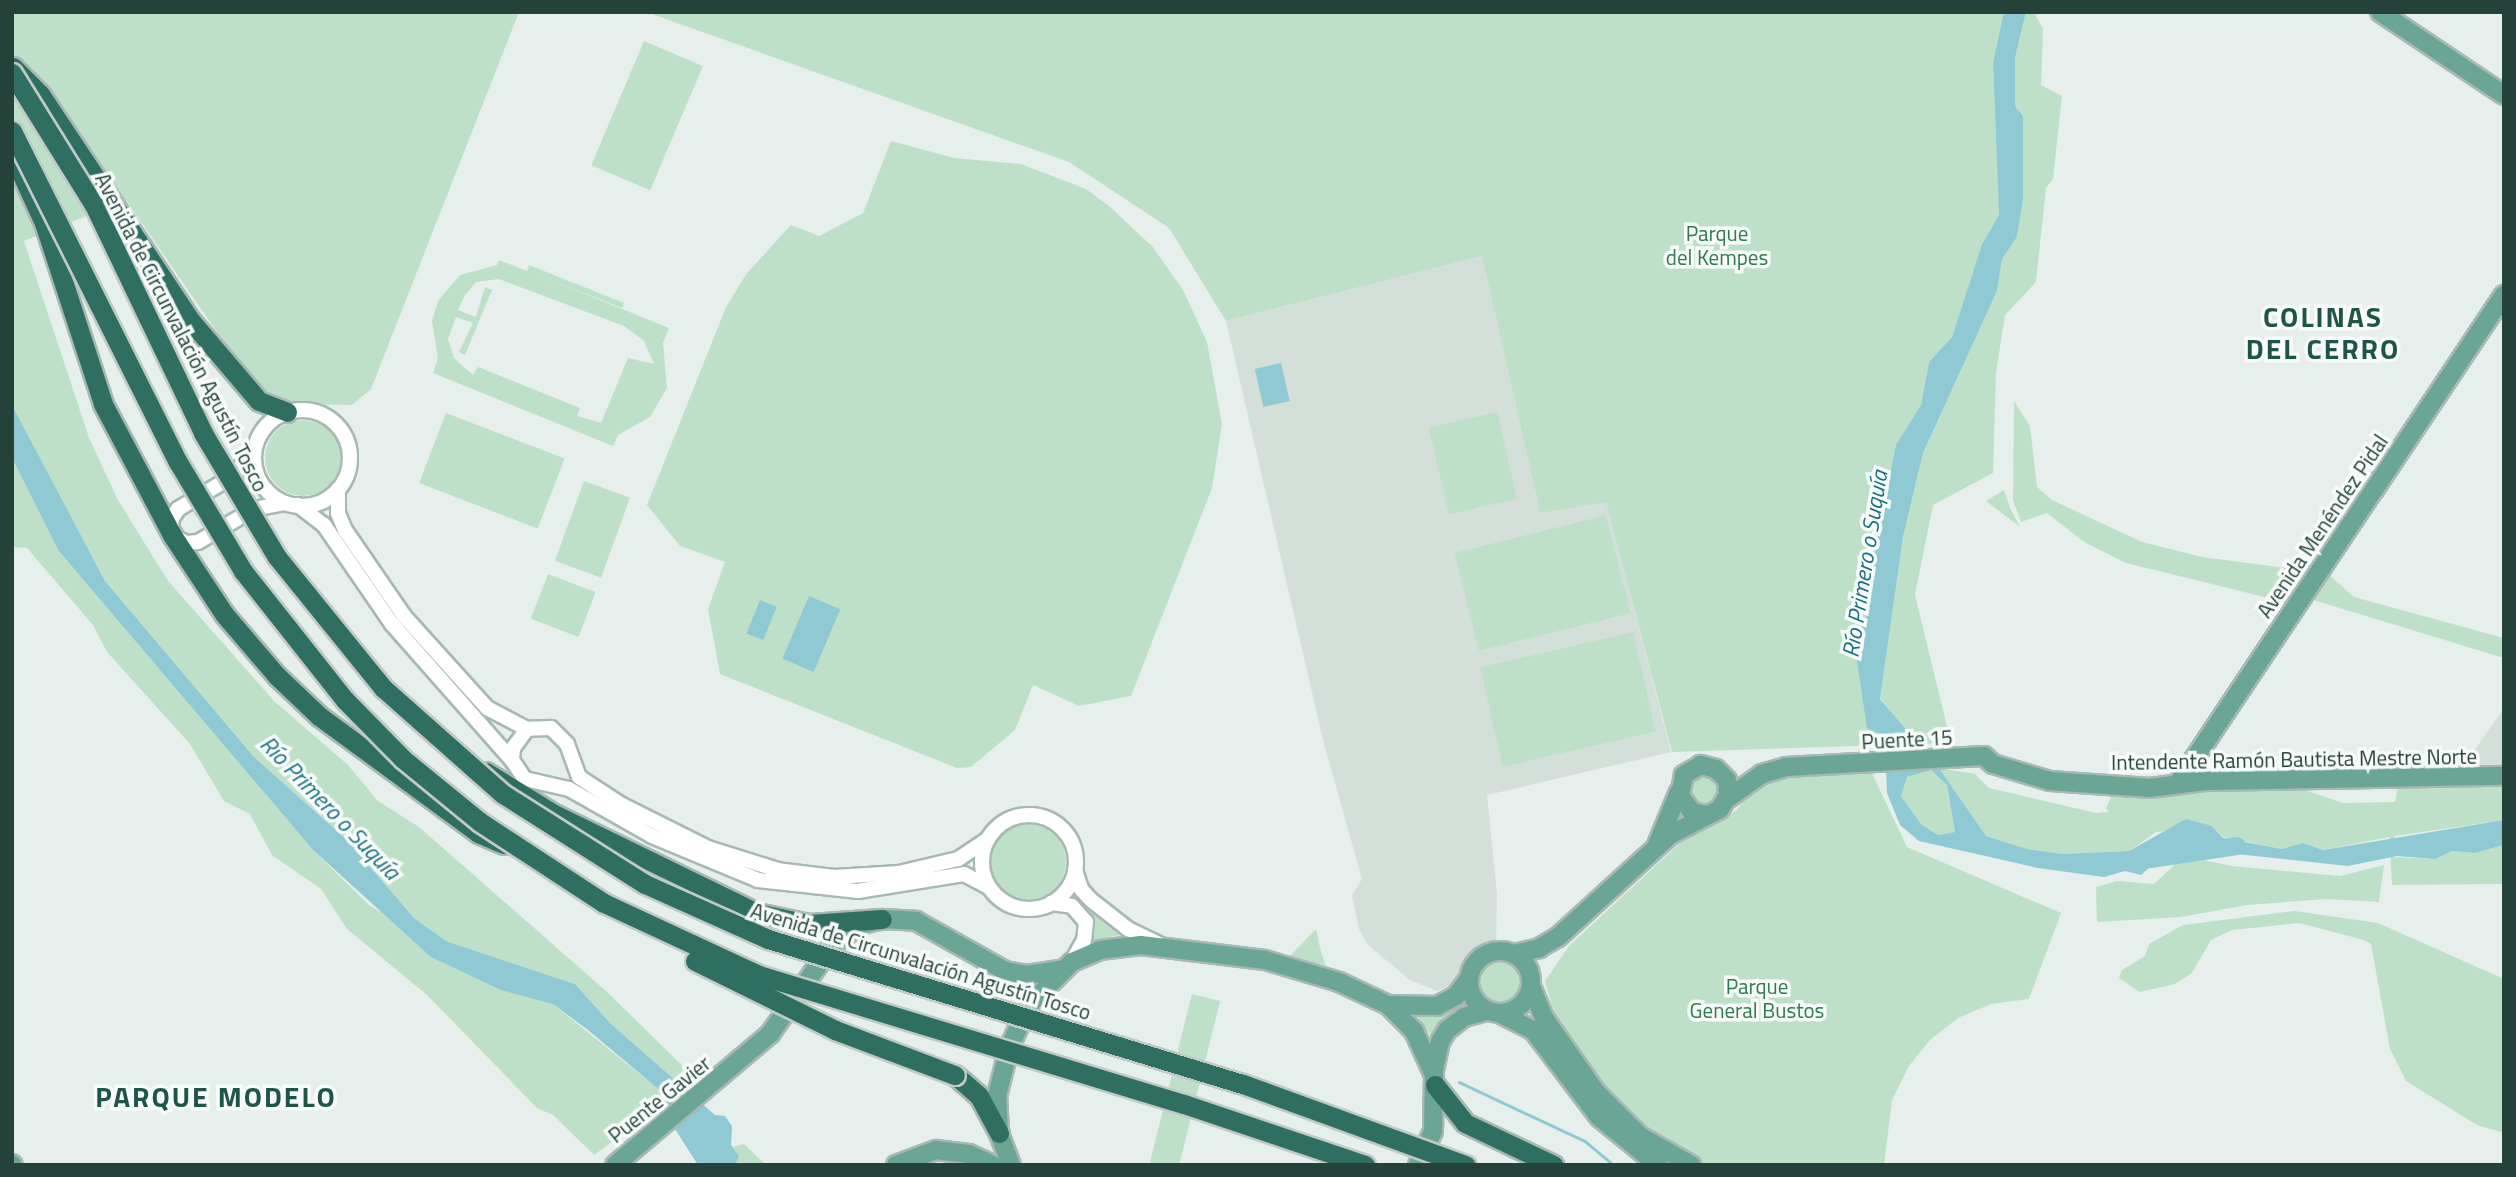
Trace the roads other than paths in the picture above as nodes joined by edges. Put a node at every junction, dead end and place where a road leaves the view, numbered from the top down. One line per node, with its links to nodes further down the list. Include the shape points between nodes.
1 (2380, 12): 4 (main road)
2 (12, 66): 8 (highway, via 40,94 159,277 215,351 259,401)
3 (12, 73): 14 (highway, Avenida de Circunvalación Agustín Tosco, bridge, via 94,205 203,433 265,539 362,665)
4 (2504, 95)
5 (12, 131): 28 (highway, bridge, via 178,463 262,599 323,677 387,744)
6 (12, 153): 12 (highway, via 44,223 99,393)
7 (2504, 295): 22 (main road, Avenida Menéndez Pidal)
8 (287, 412): 9 (street, via 267,425); 10 (street, via 318,413 344,433 350,458)
9 (255, 448): 11 (street, via 259,481 274,497); 12 (street, via 233,476 178,509 171,520)
10 (338, 489): 11 (street, via 324,500); 13 (street, via 338,513 345,530 404,615 487,708)
11 (294, 504): 12 (street, via 254,509 198,542 186,543); 17 (street, via 324,525 392,624)
12 (172, 535): 28 (highway, via 264,662 327,722 478,833)
13 (527, 729): 15 (street, via 539,726 561,734); 17 (street, via 514,742)
14 (454, 755): 33 (highway, bridge, via 564,819 773,918 809,924); 50 (highway, Avenida de Circunvalación Agustín Tosco, bridge, via 523,808 610,865 744,930 1243,1084)
15 (569, 756): 21 (street, via 559,777); 26 (street, via 579,777 665,829 778,870 834,877 899,873 958,859)
16 (1965, 758): 19 (main road, Puente 15, via 1801,766); 22 (main road, Intendente Ramón Bautista Mestre Norte, via 1984,756 2026,775 2076,784 2161,788)
17 (512, 760): 21 (street, via 525,779)
18 (1720, 771): 19 (main road); 23 (main road, via 1707,765 1693,768 1682,778); 24 (main road, via 1728,784)
19 (1762, 774): 24 (main road)
20 (2504, 776): 22 (main road, Intendente Ramón Bautista Mestre Norte)
21 (548, 783): 31 (street, via 569,789 703,861 758,880 858,891 964,874)
22 (2178, 783)
23 (1679, 792): 25 (main road, via 1688,810); 27 (main road)
24 (1727, 799): 25 (main road)
25 (1708, 815): 27 (main road)
26 (988, 839): 29 (street, via 1016,817 1045,818 1062,827 1072,844); 31 (street, via 983,858)
27 (1656, 848): 34 (main road)
28 (521, 852): 30 (highway, bridge)
29 (1075, 869): 32 (street, via 1067,890); 35 (street, via 1091,900 1128,929)
30 (564, 880): 43 (highway, bridge, via 599,912 760,995 853,1038 955,1075 979,1096); 48 (highway, bridge, via 662,934 769,978 1195,1107)
31 (988, 887): 32 (street, via 1014,906)
32 (1051, 903): 37 (street, via 1072,906 1086,922 1084,940)
33 (882, 919): 37 (main road, via 930,925 1005,971 1027,975); 45 (main road, Puente Gavier, via 863,924 833,944 770,1034)
34 (1558, 937): 36 (main road); 39 (main road)
35 (1163, 946): 37 (main road, via 1113,947); 40 (main road, via 1286,965)
36 (1514, 954): 38 (main road, via 1486,954 1472,967); 39 (main road, via 1527,967)
37 (1068, 966): 43 (main road, via 1030,1005 1009,1048 997,1096)
38 (1469, 979): 40 (main road, via 1456,996 1437,1006); 41 (main road, via 1472,998)
39 (1531, 983): 41 (main road, via 1521,1005); 53 (main road, via 1544,1018 1596,1092 1640,1136)
40 (1388, 1005): 42 (main road, via 1413,1031)
41 (1494, 1012): 42 (main road, via 1464,1017 1447,1030 1437,1050); 52 (main road, via 1533,1030 1599,1118)
42 (1434, 1080): 49 (main road, via 1433,1131); 51 (highway, via 1465,1123)
43 (999, 1133): 47 (main road)
44 (903, 1161): 46 (main road, via 952,1151)
45 (615, 1165)
46 (993, 1165)
47 (1011, 1165)
48 (1365, 1165)
49 (1418, 1165)
50 (1466, 1165)
51 (1553, 1165)
52 (1658, 1165)
53 (1691, 1165)

